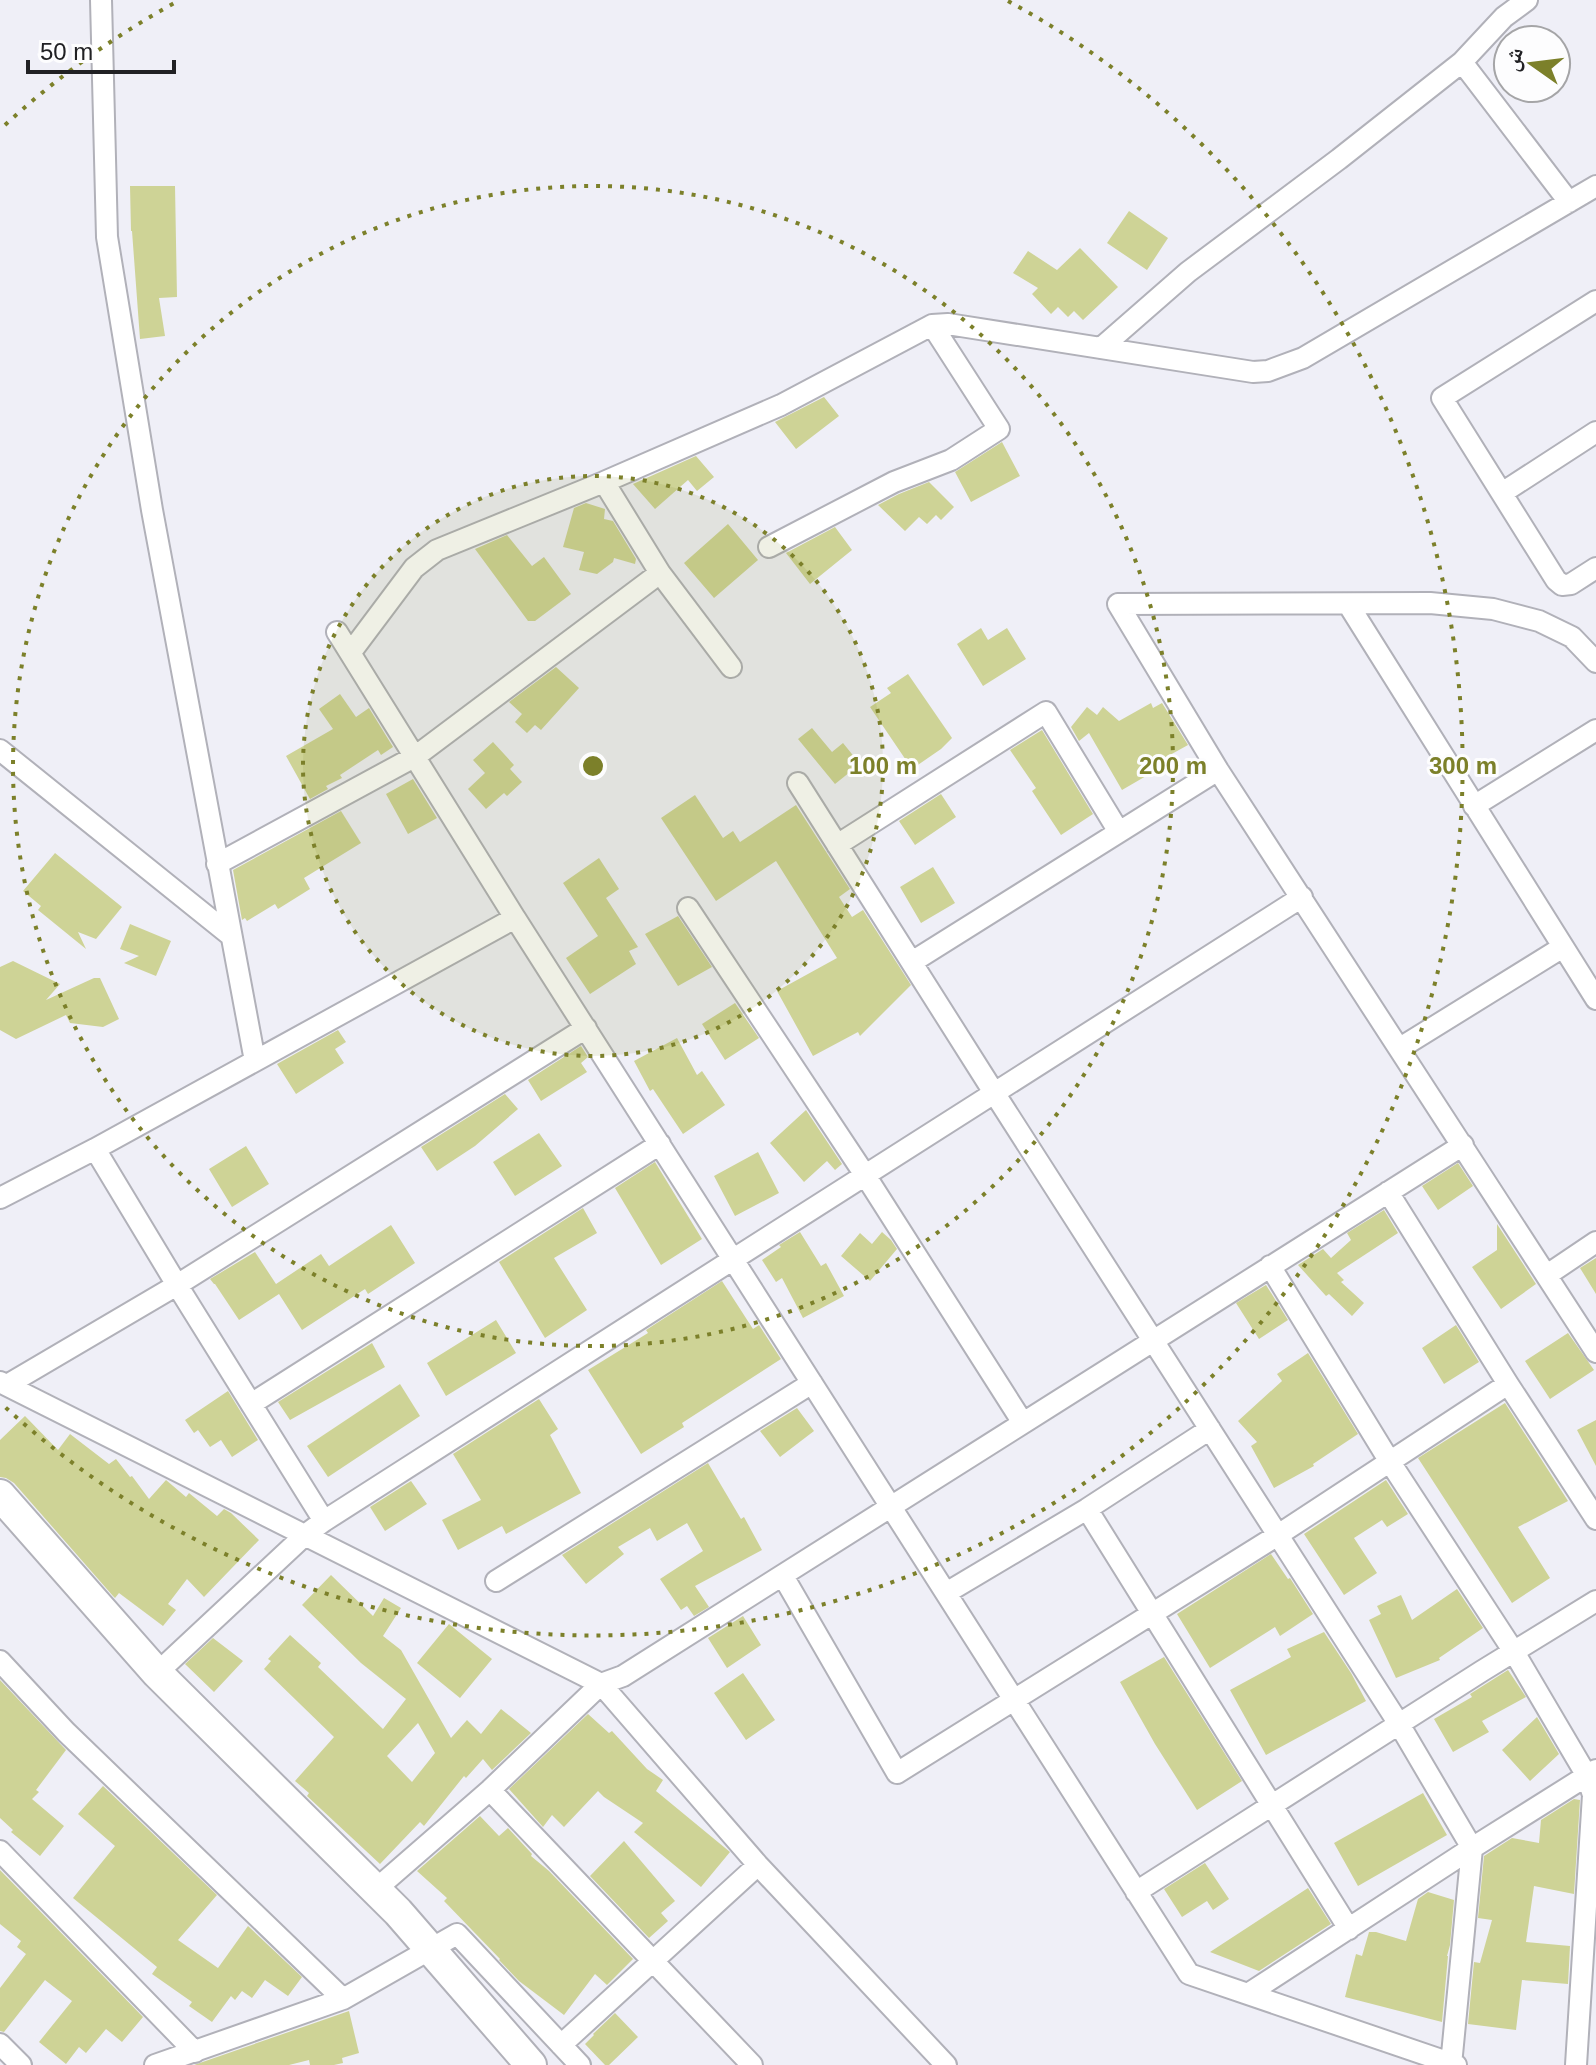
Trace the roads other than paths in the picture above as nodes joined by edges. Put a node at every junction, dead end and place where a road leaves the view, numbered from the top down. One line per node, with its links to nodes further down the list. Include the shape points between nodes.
1 (101, 0): 28 (street, via 107,237)
2 (1527, 0): 3 (street)
3 (1462, 62): 5 (street); 8 (street, via 1188,272)
4 (1596, 186): 5 (street)
5 (1569, 202): 8 (street, via 1303,358 1268,371)
6 (1596, 301): 11 (street, via 1442,398)
7 (932, 325): 8 (street); 10 (street, via 781,405); 12 (street, via 999,429 951,460 894,482)
8 (1101, 348)
9 (1596, 432): 11 (street)
10 (604, 482): 14 (street); 17 (street, via 437,550 414,568)
11 (1502, 493): 13 (street, via 1562,585)
12 (769, 547)
13 (1596, 568)
14 (660, 573): 19 (street); 22 (street)
15 (1348, 604): 18 (street, via 1493,609 1539,621 1572,637); 23 (street, via 1118,604); 25 (street)
16 (337, 632): 17 (street)
17 (351, 652): 22 (street)
18 (1596, 662)
19 (731, 667)
20 (1596, 730): 25 (street)
21 (0, 750): 32 (street)
22 (416, 756): 28 (street); 31 (street)
23 (1218, 770): 26 (street); 29 (street)
24 (798, 783): 27 (street)
25 (1474, 806): 33 (street)
26 (1119, 832): 27 (street, via 1046,712); 34 (street)
27 (837, 845): 34 (street)
28 (217, 864): 32 (street)
29 (1302, 897): 37 (street); 39 (street)
30 (688, 908): 43 (street)
31 (515, 918): 36 (street); 38 (street)
32 (230, 935): 38 (street)
33 (1563, 947): 35 (street); 37 (street)
34 (912, 962): 39 (street)
35 (1596, 999)
36 (586, 1028): 40 (street); 50 (street)
37 (1400, 1048): 41 (street)
38 (255, 1061): 42 (street)
39 (993, 1091): 43 (street); 51 (street)
40 (660, 1144): 47 (street); 56 (street)
41 (1463, 1145): 44 (street); 49 (street)
42 (95, 1149): 45 (street); 50 (street)
43 (865, 1175): 47 (street); 57 (street)
44 (1388, 1192): 48 (street); 55 (street)
45 (0, 1198)
46 (1596, 1242): 49 (street)
47 (734, 1260): 53 (street); 64 (street)
48 (1270, 1266): 51 (street); 59 (street)
49 (1547, 1275): 52 (street)
50 (177, 1285): 54 (street); 56 (street)
51 (1152, 1340): 57 (street); 58 (street)
52 (1596, 1352)
53 (812, 1383): 61 (street); 68 (street)
54 (4, 1384): 65 (street)
55 (1508, 1384): 59 (street); 63 (street)
56 (251, 1404): 64 (street)
57 (1023, 1423): 61 (street)
58 (1210, 1429): 62 (street); 66 (street)
59 (1390, 1462): 66 (street); 72 (street)
60 (0, 1495): 74 (street)
61 (892, 1508): 67 (street); 69 (street)
62 (1087, 1509): 69 (street); 71 (street)
63 (1596, 1519)
64 (324, 1521): 65 (street)
65 (305, 1535): 74 (street); 75 (street)
66 (1278, 1535): 71 (street); 77 (street)
67 (783, 1576): 75 (street, via 623,1676); 76 (street, via 897,1773)
68 (496, 1581)
69 (946, 1593): 76 (street)
70 (1596, 1601): 72 (street)
71 (1153, 1615): 76 (street); 80 (street)
72 (1514, 1652): 77 (street); 78 (street)
73 (0, 1661): 91 (street, via 66,1732)
74 (157, 1673): 84 (street)
75 (601, 1684): 79 (street); 83 (street)
76 (1015, 1701): 85 (street)
77 (1399, 1724): 80 (street); 81 (street)
78 (1591, 1773): 81 (street); 87 (street)
79 (490, 1790): 84 (street); 89 (street)
80 (1271, 1805): 85 (street); 86 (street)
81 (1472, 1848): 86 (street); 101 (street)
82 (0, 1851): 94 (street)
83 (758, 1865): 89 (street); 100 (street)
84 (375, 1890): 88 (street)
85 (1136, 1892): 90 (street, via 1189,1974)
86 (1349, 1929): 90 (street)
87 (1590, 1940): 102 (street)
88 (430, 1949): 91 (street); 93 (street, via 457,1934); 97 (street)
89 (653, 1961): 93 (street); 99 (street)
90 (1248, 1994): 101 (street)
91 (343, 1999): 94 (street)
92 (0, 2044): 95 (street)
93 (561, 2045): 98 (street)
94 (195, 2052): 96 (street)
95 (21, 2065)
96 (155, 2065)
97 (531, 2065)
98 (580, 2065)
99 (752, 2065)
100 (946, 2065)
101 (1453, 2065)
102 (1576, 2065)

